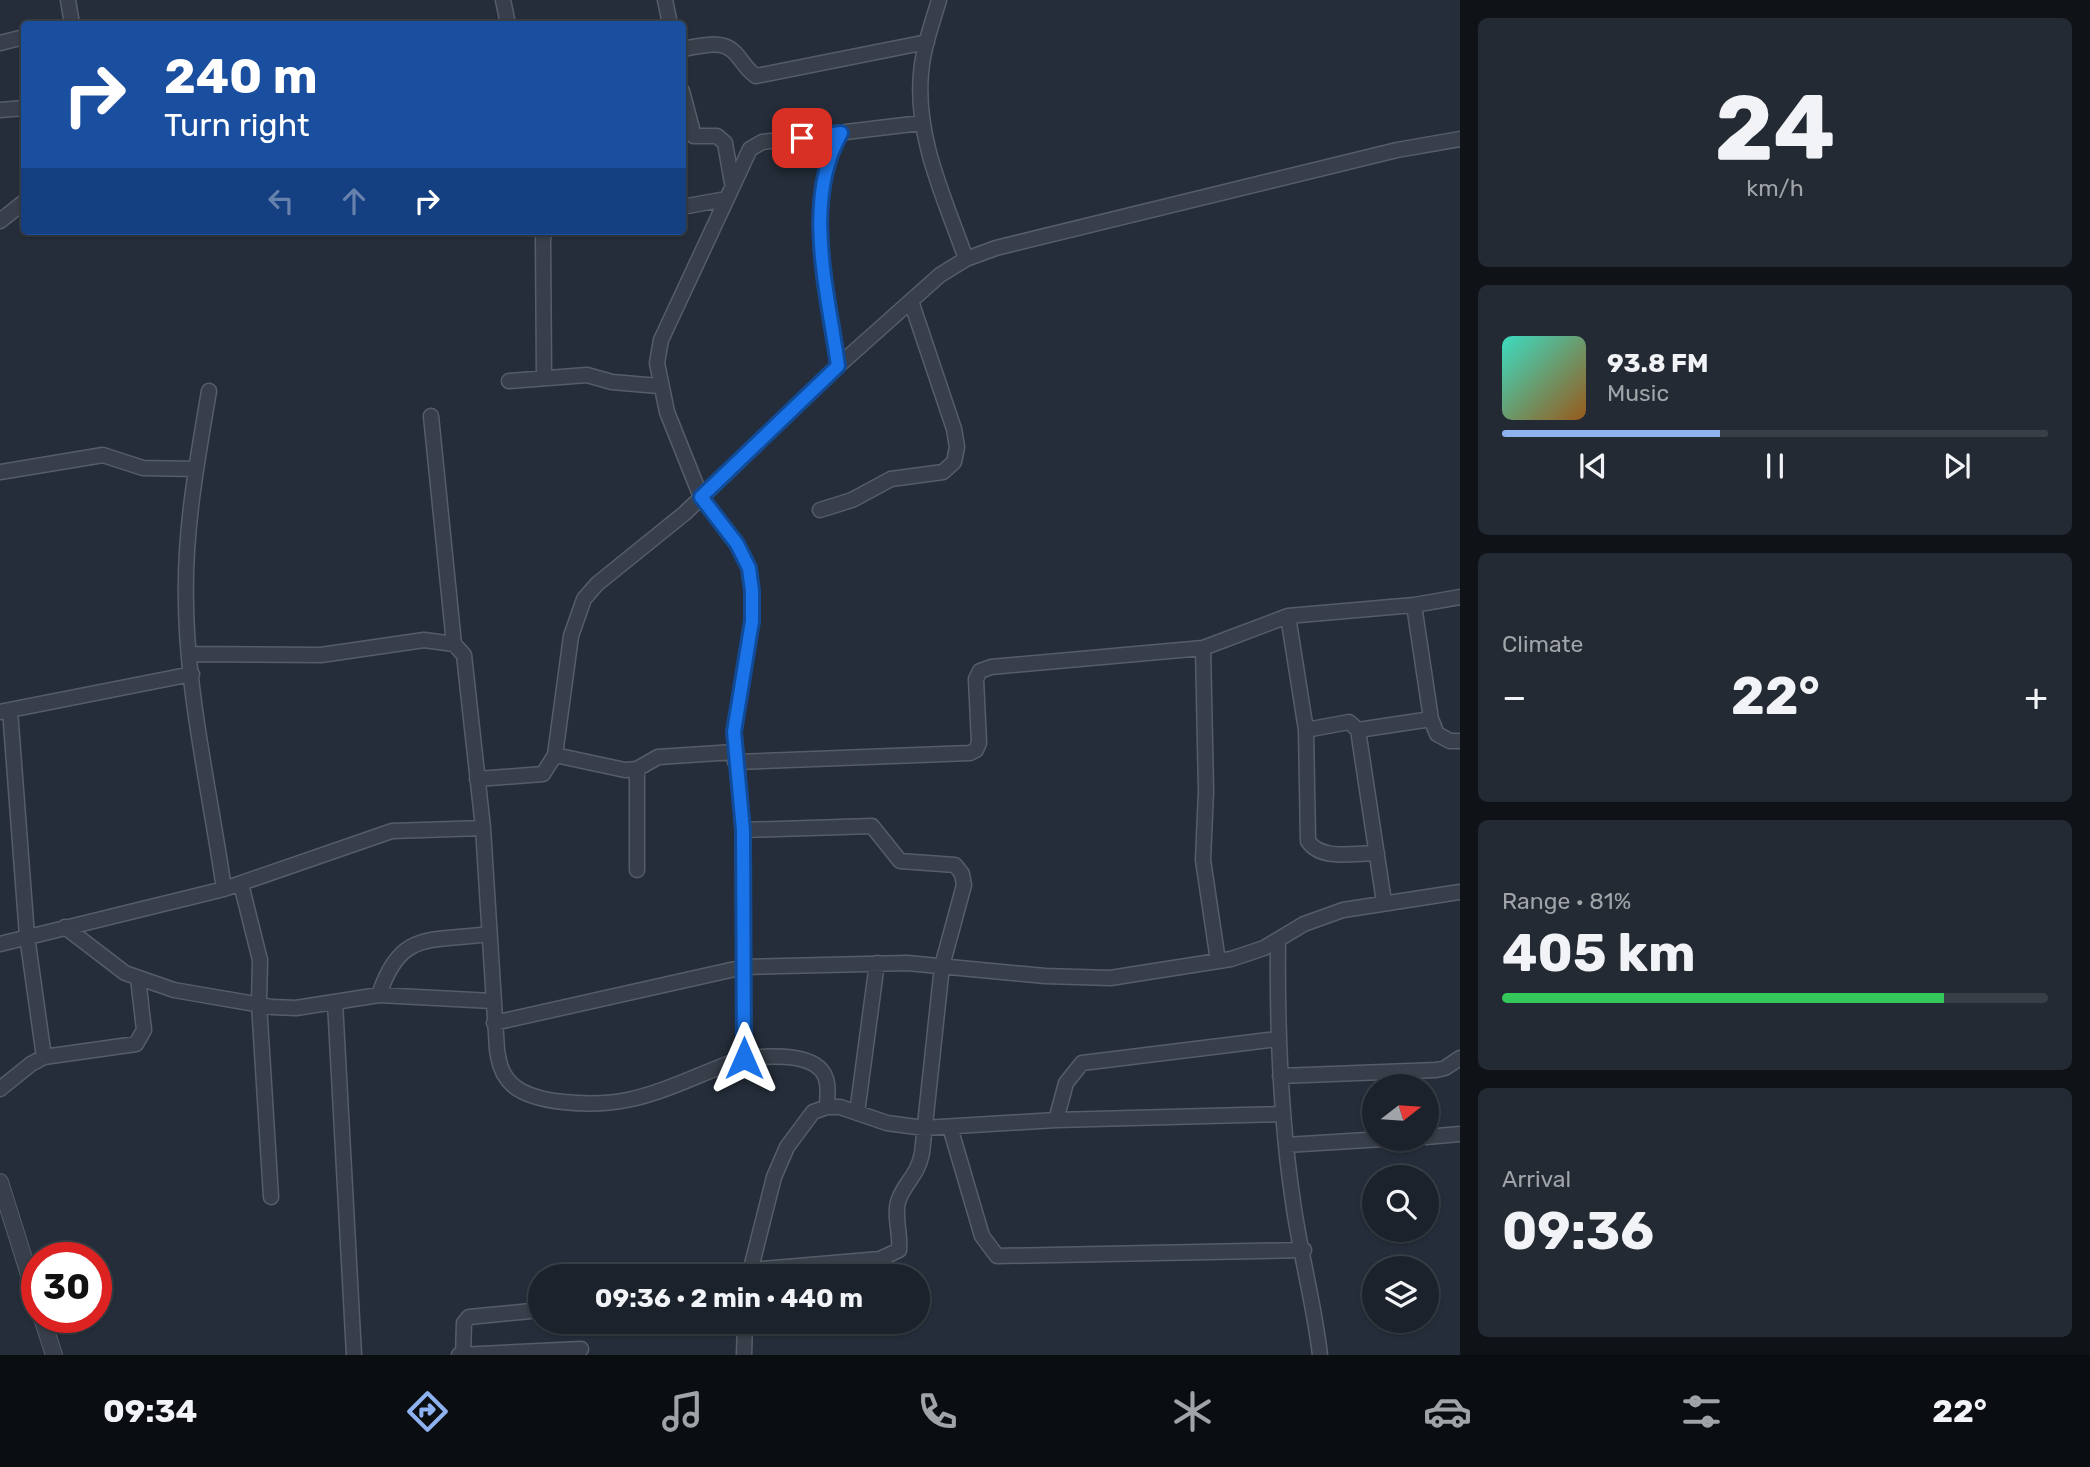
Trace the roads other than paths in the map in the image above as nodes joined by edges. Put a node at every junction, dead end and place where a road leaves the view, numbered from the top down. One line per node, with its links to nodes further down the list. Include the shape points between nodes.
1 (68, 0): 5 (street)
2 (503, 0): 6 (street)
3 (665, 0): 7 (street)
4 (939, 0): 9 (street)
5 (72, 21)
6 (507, 21)
7 (669, 21)
8 (21, 38): 10 (street)
9 (927, 42): 11 (street, via 756,76 732,50 721,45); 15 (street, via 921,70)
10 (0, 43)
11 (686, 49)
12 (21, 108): 13 (street)
13 (0, 110)
14 (686, 110): 17 (street)
15 (921, 123): 16 (street); 25 (street)
16 (841, 133): 19 (street, via 762,142 750,149); 27 (street, via 823,176 821,205)
17 (688, 137): 19 (street, via 717,136 725,143)
18 (1460, 139): 25 (street, via 1383,153)
19 (732, 184): 20 (street)
20 (726, 199): 22 (street); 30 (street, via 661,340)
21 (21, 204): 23 (street)
22 (686, 206)
23 (0, 221)
24 (546, 235): 28 (street)
25 (966, 259): 26 (street)
26 (911, 301): 27 (street); 36 (street, via 954,429 954,462 943,472 891,479 852,500)
27 (838, 366): 35 (street)
28 (544, 378): 29 (street); 30 (street, via 587,375)
29 (509, 381)
30 (659, 386): 35 (street)
31 (209, 391): 33 (street)
32 (431, 416): 40 (street)
33 (196, 469): 34 (street, via 143,468 103,455); 42 (street, via 187,537)
34 (0, 472)
35 (701, 497): 49 (street, via 583,599 571,636); 50 (street, via 737,544 749,568 752,621 734,732)
36 (820, 510)
37 (1460, 597): 38 (street)
38 (1414, 605): 39 (street); 45 (street)
39 (1288, 615): 41 (street); 46 (street)
40 (454, 644): 42 (street, via 424,640 321,655); 52 (street, via 464,655)
41 (1203, 649): 50 (street, via 980,671 975,689 979,743 970,752); 66 (street, via 1203,860)
42 (189, 654): 43 (street)
43 (192, 674): 44 (street); 58 (street)
44 (5, 711): 63 (street)
45 (1430, 719): 47 (street); 48 (street, via 1437,734)
46 (1306, 730): 47 (street, via 1349,723); 55 (street, via 1308,841 1324,853)
47 (1358, 730): 55 (street)
48 (1460, 741)
49 (555, 755): 51 (street, via 611,769); 52 (street, via 542,774)
50 (735, 757): 51 (street, via 658,757); 54 (street)
51 (637, 769): 56 (street)
52 (477, 779): 53 (street)
53 (483, 828): 57 (street, via 392,831); 62 (street)
54 (743, 830): 68 (street, via 872,826 900,861 956,864 964,884); 69 (street)
55 (1377, 853): 60 (street)
56 (637, 870)
57 (241, 884): 58 (street); 74 (street, via 258,951)
58 (224, 890): 61 (street)
59 (1460, 892): 60 (street)
60 (1384, 902): 64 (street, via 1322,917)
61 (65, 927): 63 (street); 70 (street)
62 (489, 934): 71 (street, via 421,943 400,951); 72 (street)
63 (27, 936): 65 (street); 77 (street)
64 (1278, 940): 66 (street, via 1250,954); 76 (street)
65 (0, 944)
66 (1217, 961): 68 (street, via 1110,978)
67 (877, 963): 68 (street); 69 (street); 83 (street)
68 (942, 966): 87 (street)
69 (744, 967): 75 (street); 78 (street)
70 (138, 978): 74 (street, via 174,990); 77 (street, via 142,1039)
71 (379, 995): 72 (street); 73 (street)
72 (492, 1001): 75 (street)
73 (335, 1002): 74 (street, via 296,1007); 103 (street)
74 (259, 1004): 93 (street)
75 (494, 1023): 78 (street, via 500,1068 509,1082 544,1099 626,1100)
76 (1277, 1039): 80 (street); 85 (street, via 1082,1063 1066,1083)
77 (44, 1057): 81 (street)
78 (744, 1058): 82 (street, via 763,1056 813,1064 827,1081)
79 (1460, 1058): 80 (street, via 1436,1070)
80 (1280, 1076): 84 (street)
81 (0, 1089)
82 (827, 1107): 83 (street); 96 (street, via 813,1112 787,1147 774,1177)
83 (858, 1113): 87 (street)
84 (1282, 1114): 85 (street); 91 (street)
85 (1056, 1119): 86 (street)
86 (950, 1127): 87 (street); 94 (street, via 982,1236 997,1256)
87 (924, 1128): 97 (street, via 919,1166 900,1198 899,1250 880,1259)
88 (1460, 1135): 89 (street)
89 (1439, 1136)
90 (1362, 1140): 91 (street)
91 (1286, 1145): 94 (street)
92 (2, 1193): 95 (street)
93 (271, 1196)
94 (1304, 1250): 106 (street)
95 (21, 1251)
96 (752, 1264)
97 (834, 1264)
98 (528, 1311): 104 (street, via 469,1317 464,1323)
99 (47, 1333): 102 (street)
100 (745, 1334): 105 (street)
101 (581, 1349): 104 (street)
102 (54, 1355)
103 (354, 1355)
104 (461, 1355)
105 (744, 1355)
106 (1320, 1355)

